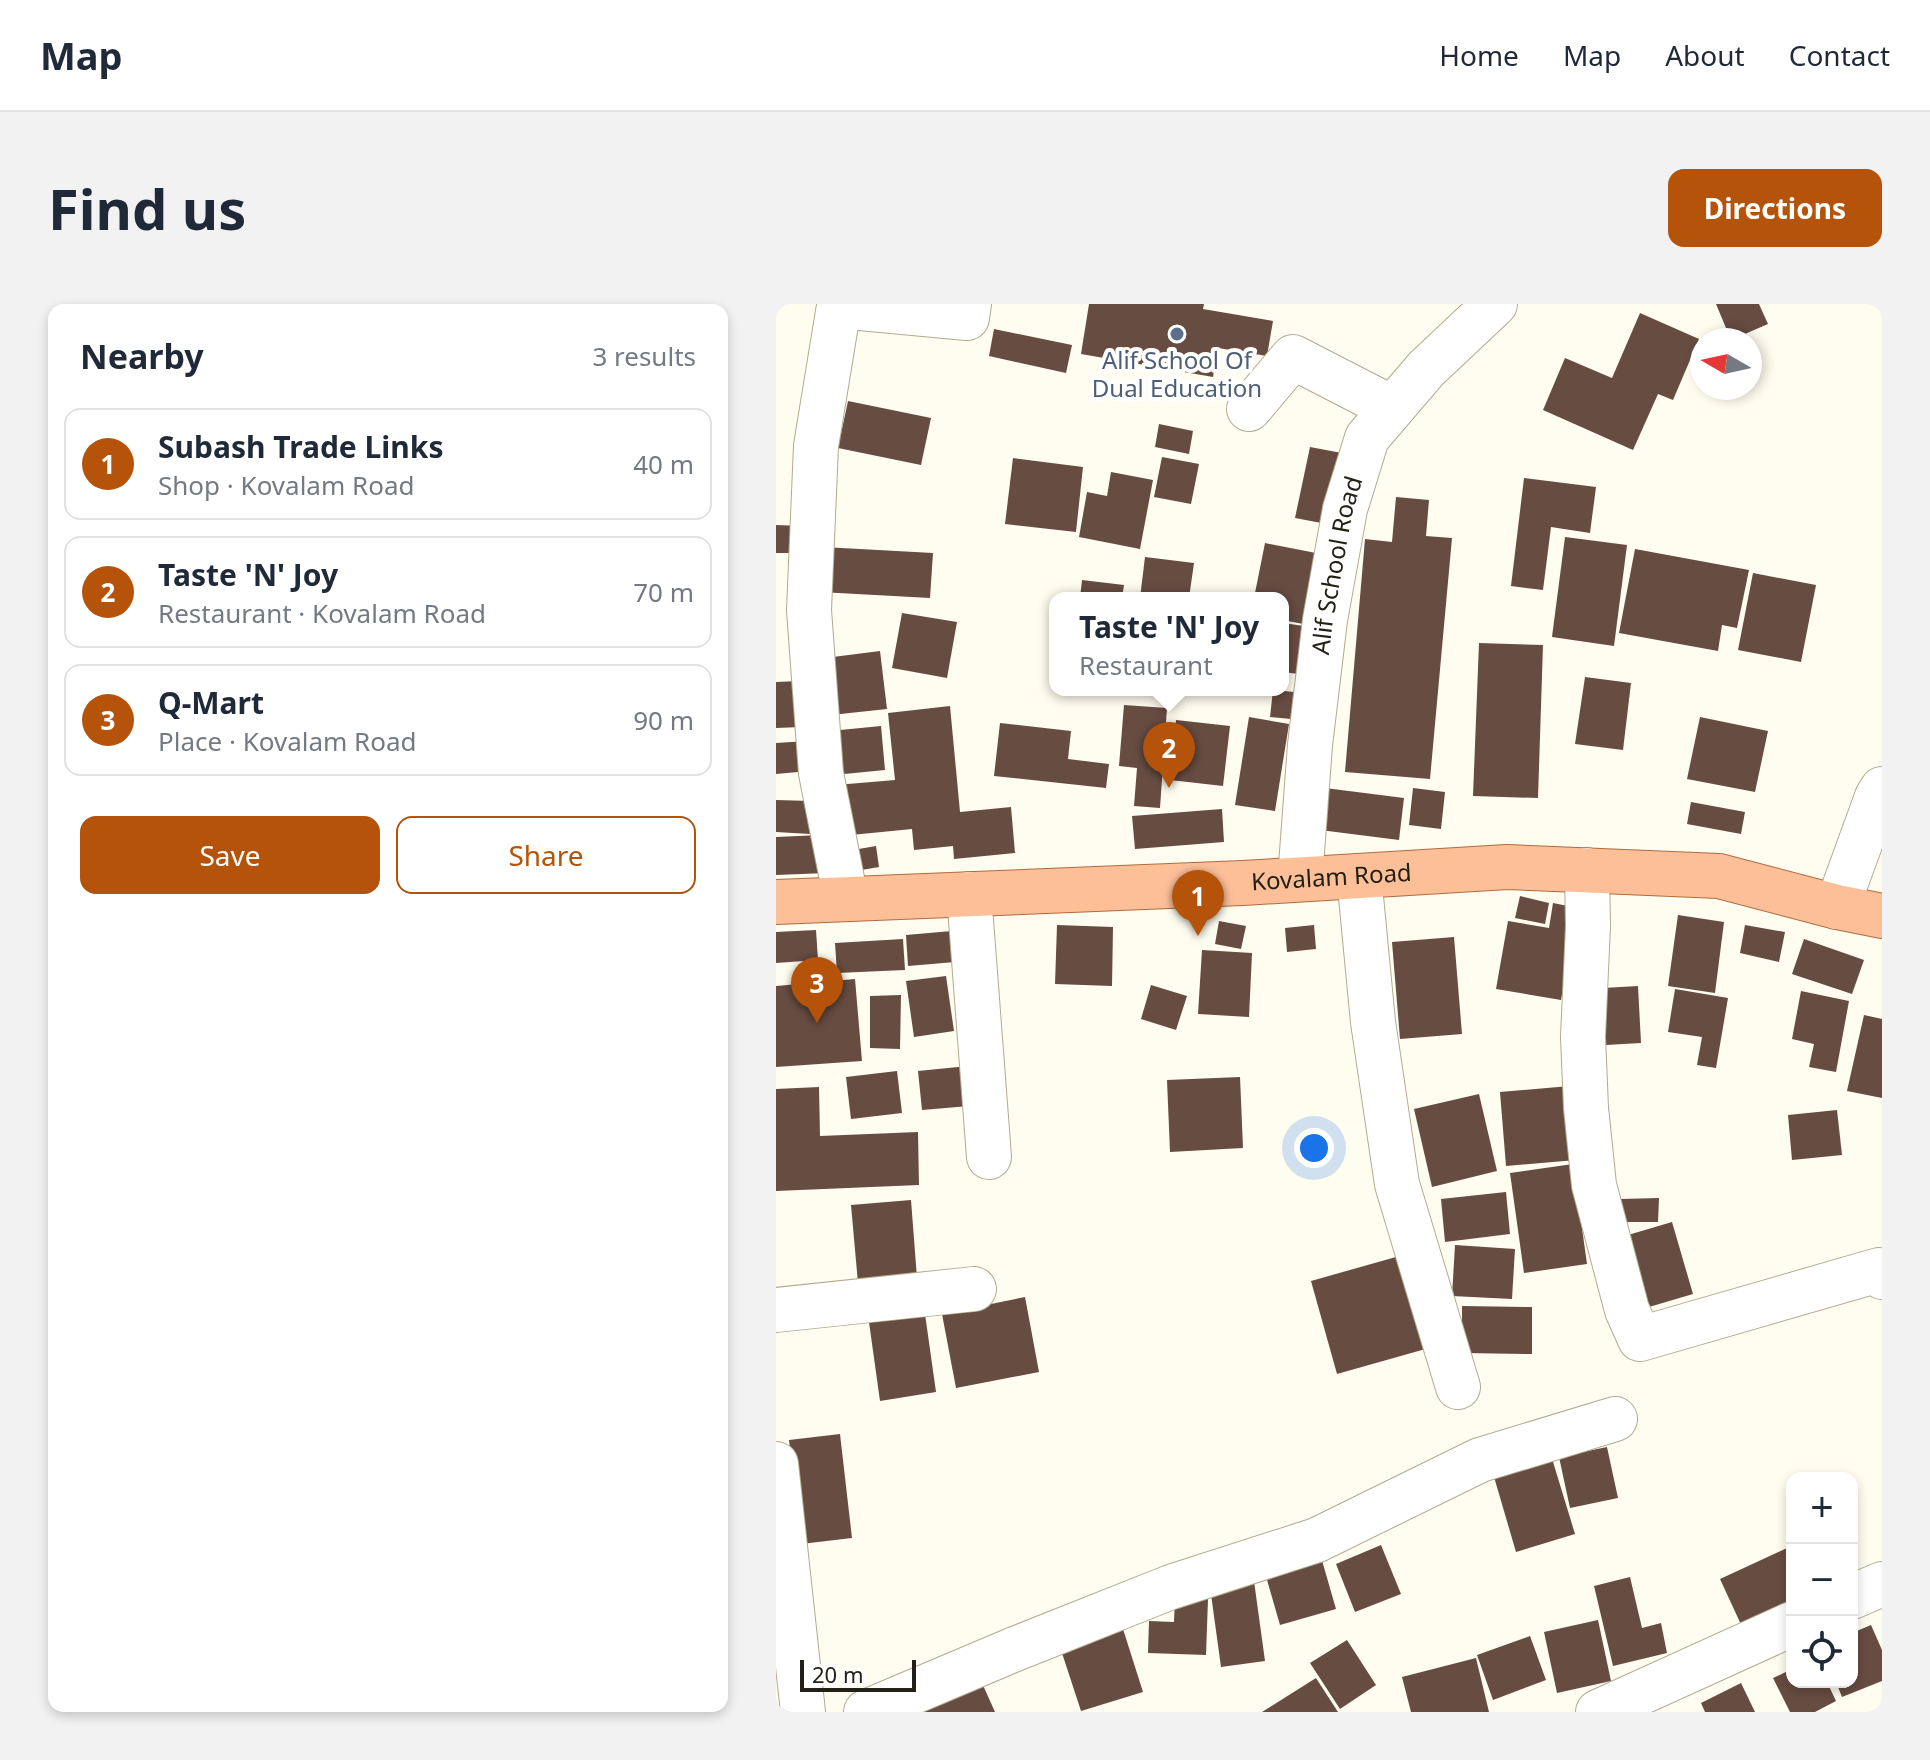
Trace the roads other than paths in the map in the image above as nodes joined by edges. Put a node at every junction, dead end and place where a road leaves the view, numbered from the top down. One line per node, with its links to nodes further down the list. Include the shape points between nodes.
1 (1495, 304): 3 (street, Alif School Road)
2 (973, 309): 10 (street, via 839,306 816,446 809,610 821,773)
3 (1392, 408): 4 (street, via 1293,357); 8 (street, Alif School Road, via 1367,438 1345,509 1325,620)
4 (1249, 409)
5 (1882, 789): 12 (street)
6 (1587, 870): 7 (main road, Kovalam Road, via 1507,867); 12 (main road, Kovalam Road, via 1719,876); 15 (street, via 1583,1037 1594,1185 1627,1310 1640,1339 1879,1270)
7 (1359, 876): 8 (main road, Kovalam Road); 18 (street, via 1397,1184)
8 (1300, 879): 9 (main road, Kovalam Road)
9 (969, 894): 10 (main road, Kovalam Road); 14 (street)
10 (846, 899): 11 (main road, Kovalam Road)
11 (776, 902)
12 (1837, 907): 13 (main road, Kovalam Road)
13 (1882, 916)
14 (989, 1157)
15 (1882, 1277)
16 (974, 1289): 17 (street)
17 (776, 1310)
18 (1458, 1387)
19 (1615, 1419): 25 (street, via 1480,1460 1317,1540 1171,1587)
20 (776, 1464): 24 (street)
21 (1882, 1584): 22 (street)
22 (1858, 1594)
23 (1786, 1627): 26 (street)
24 (803, 1712)
25 (866, 1712)
26 (1598, 1712)

